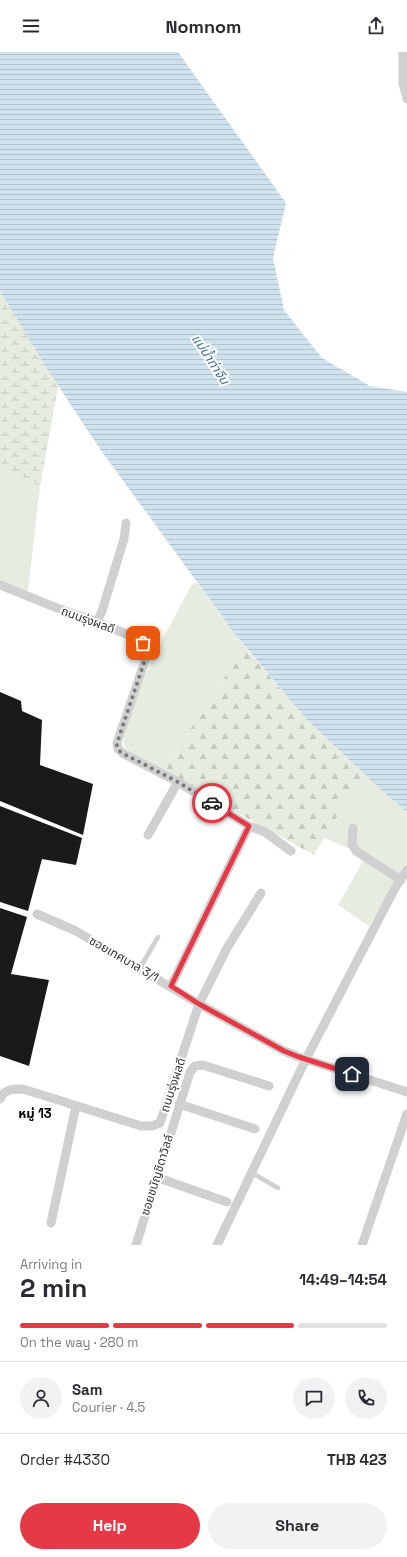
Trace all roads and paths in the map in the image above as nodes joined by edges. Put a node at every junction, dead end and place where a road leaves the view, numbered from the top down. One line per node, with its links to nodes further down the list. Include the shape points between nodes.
1 (403, 52): 2 (street, via 403,83)
2 (407, 99)
3 (126, 523): 5 (street, via 124,539)
4 (0, 585): 5 (street, ถนนรุ่งผลดี)
5 (97, 622): 6 (street, ถนนรุ่งผลดี, via 139,640 147,651 117,743 118,749)
6 (178, 782): 7 (street, ถนนรุ่งผลดี); 9 (street)
7 (249, 826): 10 (street, ถนนรุ่งผลดี, via 265,832); 17 (street)
8 (353, 828): 12 (street, via 352,844 356,852)
9 (148, 835)
10 (291, 851)
11 (407, 870): 12 (street)
12 (401, 880): 19 (street)
13 (261, 893): 18 (street, ถนนรุ่งผลดี, via 227,948)
14 (37, 914): 16 (street, ซอยเทศบาล 3/1, via 76,931)
15 (158, 937): 16 (lane)
16 (140, 968): 17 (street, ซอยเทศบาล 3/1)
17 (171, 986): 18 (street, ซอยเทศบาล 3/1)
18 (199, 1004): 19 (street, ซอยเทศบาล 3/1, via 284,1051); 24 (street, ถนนรุ่งผลดี, via 160,1123 141,1126)
19 (306, 1059): 21 (street, ซอยเทศบาล 3/1); 27 (street)
20 (269, 1086): 23 (street, ซอยชนัญชิดาวิลล์, via 198,1065 190,1072)
21 (407, 1092)
22 (0, 1099): 24 (street, ถนนรุ่งผลดี, via 7,1090 23,1089)
23 (179, 1104): 26 (street); 28 (street, ซอยชนัญชิดาวิลล์)
24 (76, 1106): 31 (street)
25 (407, 1114): 34 (street)
26 (255, 1129)
27 (252, 1173): 29 (lane); 33 (street)
28 (156, 1177): 30 (street); 32 (street, ซอยชนัญชิดาวิลล์)
29 (278, 1188)
30 (227, 1202)
31 (51, 1222)
32 (137, 1245)
33 (217, 1245)
34 (362, 1245)

